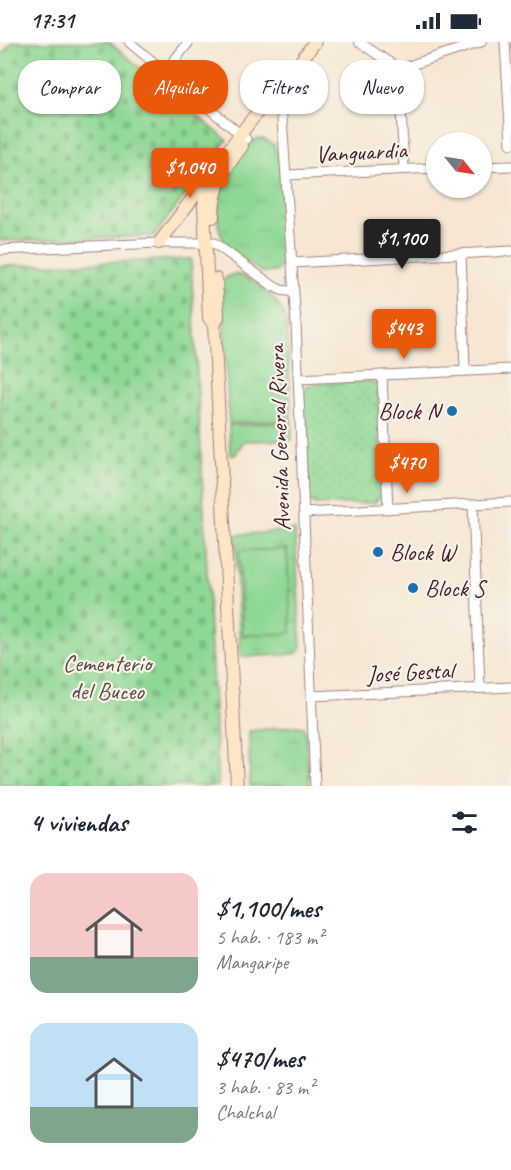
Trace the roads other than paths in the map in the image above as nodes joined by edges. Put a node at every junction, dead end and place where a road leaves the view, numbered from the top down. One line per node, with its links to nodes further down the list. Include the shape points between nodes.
1 (129, 42): 7 (street)
2 (189, 42): 8 (street)
3 (315, 42): 9 (main road)
4 (359, 42): 10 (street)
5 (481, 42): 11 (street)
6 (505, 42): 17 (street)
7 (149, 60)
8 (174, 60)
9 (302, 60)
10 (386, 60)
11 (424, 61)
12 (215, 114): 16 (street)
13 (265, 114): 16 (main road)
14 (282, 114): 23 (street, Avenida General Rivera)
15 (401, 114): 21 (street)
16 (243, 136): 22 (main road); 25 (main road, via 215,191)
17 (511, 144)
18 (511, 166): 19 (street)
19 (492, 167)
20 (426, 168): 21 (street, Vanguardia)
21 (404, 169): 23 (street, Vanguardia)
22 (211, 174): 24 (main road); 25 (main road, via 204,206)
23 (287, 175): 29 (street, Avenida General Rivera)
24 (159, 243): 25 (street); 26 (street)
25 (209, 243): 30 (street, via 273,286); 42 (main road, via 218,317 213,325)
26 (0, 250)
27 (511, 251): 28 (street)
28 (460, 253): 29 (street); 32 (street)
29 (292, 263): 30 (street, Avenida General Rivera)
30 (294, 292): 34 (street, Avenida General Rivera)
31 (511, 369): 32 (street)
32 (465, 370): 33 (street)
33 (382, 375): 34 (street); 37 (street)
34 (298, 378): 38 (street, Avenida General Rivera)
35 (511, 502): 36 (street)
36 (473, 505): 37 (street); 40 (street)
37 (388, 509): 38 (street)
38 (304, 513): 41 (street, Avenida General Rivera)
39 (511, 687): 40 (street, José Gestal)
40 (480, 688): 41 (street, José Gestal)
41 (311, 696): 43 (street, Avenida General Rivera)
42 (237, 786)
43 (315, 786)

